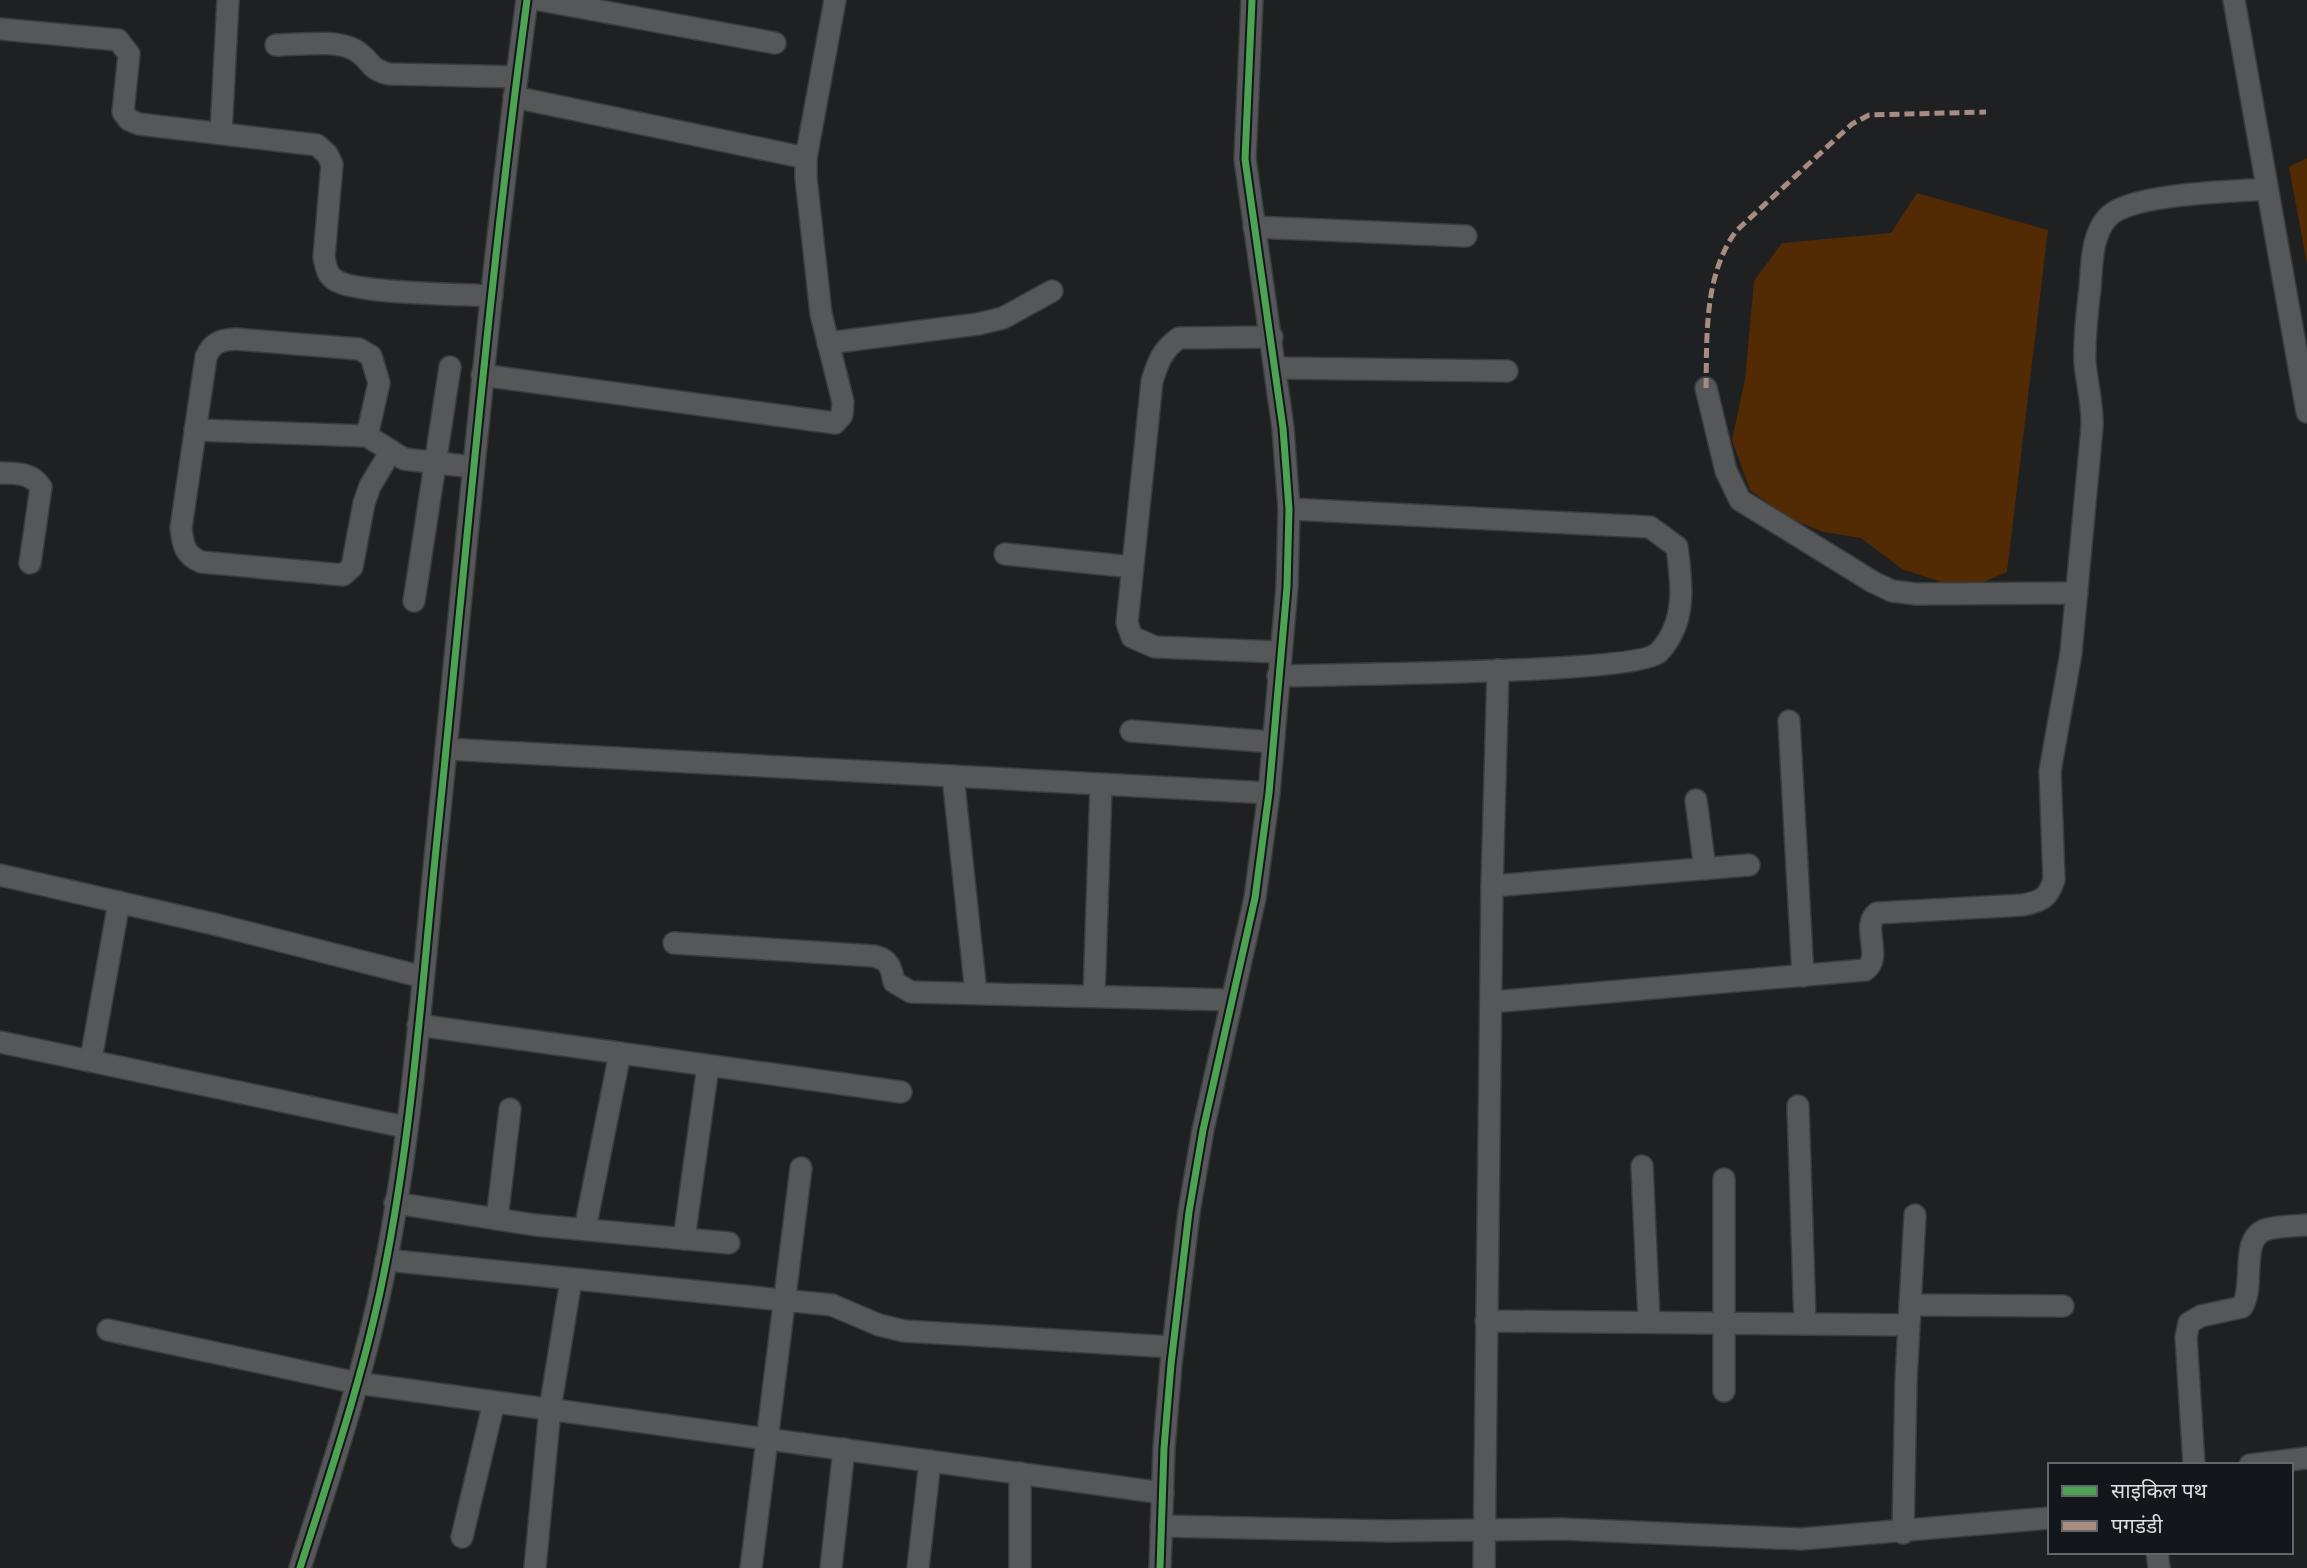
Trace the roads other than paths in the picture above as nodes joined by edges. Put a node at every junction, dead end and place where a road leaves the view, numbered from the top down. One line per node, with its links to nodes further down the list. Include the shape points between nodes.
1 (228, 0): 11 (street)
2 (527, 0): 10 (street)
3 (540, 0): 8 (street)
4 (835, 0): 12 (street)
5 (1252, 0): 14 (street, via 1245,159)
6 (2234, 0): 13 (street)
7 (0, 29): 11 (street, via 118,40 129,54 123,112 129,120)
8 (775, 43)
9 (276, 45): 10 (street, via 342,46 355,50 371,68 390,74)
10 (515, 87): 12 (street); 17 (street)
11 (221, 133): 17 (street, via 317,145 327,154 332,164 324,257 334,279 358,287)
12 (806, 158): 19 (street, via 821,314)
13 (2266, 189): 25 (street); 36 (street, via 2130,205 2109,215 2099,231 2092,255 2085,341 2093,409)
14 (1254, 227): 15 (street); 18 (street)
15 (1466, 236)
16 (1052, 291): 19 (street, via 1003,318 978,324)
17 (492, 296): 23 (street)
18 (1272, 337): 21 (street); 35 (street, via 1179,338 1167,346 1152,381)
19 (828, 343): 23 (street, via 843,402 842,415 835,423)
20 (450, 367): 29 (street)
21 (1277, 368): 22 (street); 32 (street)
22 (1507, 371)
23 (482, 375): 30 (street)
24 (1706, 388): 36 (street, via 1726,471 1740,500 1873,582 1892,591 1916,594)
25 (2307, 412)
26 (195, 430): 27 (street); 27 (street, via 211,346 222,340 277,340 359,349 371,356 379,383); 28 (street, via 181,528 189,557 330,576 343,575 352,568 370,486)
27 (368, 436): 28 (street)
28 (391, 451): 29 (street, via 404,459)
29 (436, 463): 30 (street); 37 (street)
30 (473, 467): 44 (street)
31 (0, 473): 34 (street, via 24,474 41,487)
32 (1289, 509): 38 (street); 39 (street, via 1650,527 1677,547 1683,596 1674,632 1657,655 1631,663)
33 (1004, 554): 35 (street)
34 (30, 563)
35 (1132, 566): 38 (street, via 1127,623 1139,643)
36 (2077, 593): 55 (street, via 2067,686 2050,771 2054,880 2049,895 2023,905 1877,913 1871,924 1870,966)
37 (414, 601)
38 (1280, 652): 40 (street)
39 (1498, 670): 40 (street); 52 (street)
40 (1278, 676): 43 (street)
41 (1789, 721): 55 (street)
42 (1131, 731): 43 (street)
43 (1272, 742): 47 (street)
44 (446, 749): 45 (street); 56 (street)
45 (953, 776): 46 (street); 57 (street)
46 (1101, 786): 47 (street); 58 (street)
47 (1269, 793): 59 (street, via 1255,898)
48 (1696, 800): 50 (street)
49 (1749, 865): 50 (street)
50 (1705, 869): 52 (street)
51 (0, 875): 53 (street)
52 (1492, 886): 60 (street)
53 (119, 902): 56 (street); 64 (street)
54 (674, 943): 57 (street, via 874,956 891,965 899,988)
55 (1803, 976): 60 (street)
56 (422, 977): 61 (street)
57 (976, 993): 58 (street)
58 (1094, 996): 59 (street)
59 (1231, 1000): 90 (street, via 1203,1130)
60 (1491, 1002): 86 (street)
61 (418, 1025): 63 (street); 69 (street)
62 (0, 1042): 64 (street)
63 (620, 1053): 65 (street); 77 (street)
64 (90, 1059): 69 (street)
65 (708, 1066): 66 (street); 78 (street)
66 (901, 1092)
67 (1798, 1106): 88 (street)
68 (510, 1108): 75 (street)
69 (405, 1127): 73 (street)
70 (1642, 1166): 85 (street)
71 (801, 1167): 82 (street)
72 (1724, 1179): 87 (street)
73 (395, 1203): 75 (street); 80 (street)
74 (1915, 1215): 84 (street)
75 (497, 1219): 77 (street)
76 (2307, 1225): 99 (street, via 2256,1234 2251,1245 2249,1297 2242,1307 2189,1323)
77 (586, 1229): 78 (street)
78 (684, 1239): 79 (street)
79 (729, 1243)
80 (386, 1260): 81 (street); 91 (street)
81 (571, 1280): 82 (street); 94 (street)
82 (784, 1303): 90 (street, via 832,1306 904,1331); 95 (street)
83 (2063, 1306): 84 (street)
84 (1909, 1315): 88 (street); 106 (street)
85 (1649, 1320): 86 (street); 87 (street)
86 (1486, 1321): 105 (street)
87 (1725, 1321): 88 (street); 92 (street)
88 (1805, 1322)
89 (108, 1330): 91 (street)
90 (1173, 1347): 102 (street)
91 (357, 1383): 93 (street); 108 (street)
92 (1724, 1391)
93 (494, 1402): 94 (street); 107 (street)
94 (550, 1409): 95 (street); 109 (street)
95 (765, 1438): 96 (street); 110 (street)
96 (844, 1449): 98 (street); 111 (street)
97 (2307, 1458): 100 (street)
98 (930, 1461): 101 (street); 112 (street)
99 (2194, 1463)
100 (2266, 1463)
101 (1020, 1473): 102 (street); 113 (street)
102 (1163, 1493): 104 (street)
103 (2048, 1518): 106 (street)
104 (1161, 1526): 105 (street); 114 (street)
105 (1485, 1529): 106 (street, via 1742,1539); 115 (street)
106 (1903, 1533)
107 (461, 1537)
108 (300, 1568)
109 (535, 1568)
110 (751, 1568)
111 (831, 1568)
112 (918, 1568)
113 (1020, 1568)
114 (1160, 1568)
115 (1484, 1568)

